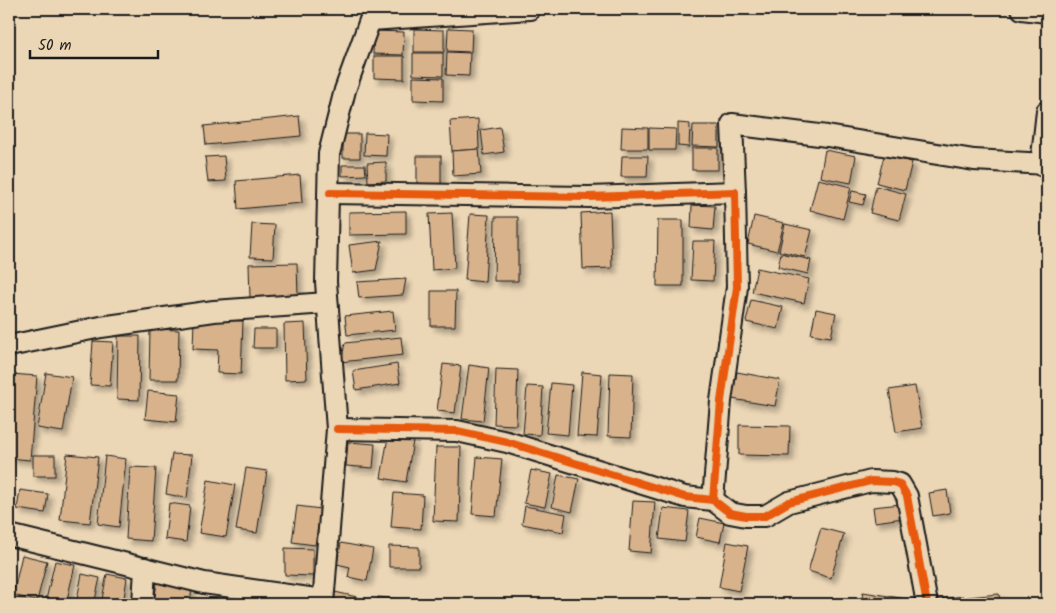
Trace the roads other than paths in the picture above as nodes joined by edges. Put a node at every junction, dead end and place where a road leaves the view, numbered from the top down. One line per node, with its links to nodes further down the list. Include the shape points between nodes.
1 (530, 9): 4 (street)
2 (1022, 9): 3 (street)
3 (1047, 12)
4 (372, 14): 8 (street, via 345,90 329,154)
5 (1047, 111): 6 (street)
6 (1044, 164): 7 (street, via 974,160 732,124)
7 (736, 192): 8 (street, via 589,197); 12 (street, via 737,287 721,401)
8 (330, 193): 9 (street)
9 (328, 303): 10 (street, via 214,310 101,327); 11 (street)
10 (9, 346)
11 (337, 428): 12 (street, via 457,431 507,442 685,497); 15 (street)
12 (713, 500): 17 (street, via 730,513 765,516 789,502 871,482 900,484 907,496)
13 (9, 535): 14 (street)
14 (145, 568): 15 (street, via 204,583); 16 (street)
15 (323, 602)
16 (143, 604)
17 (927, 604)

